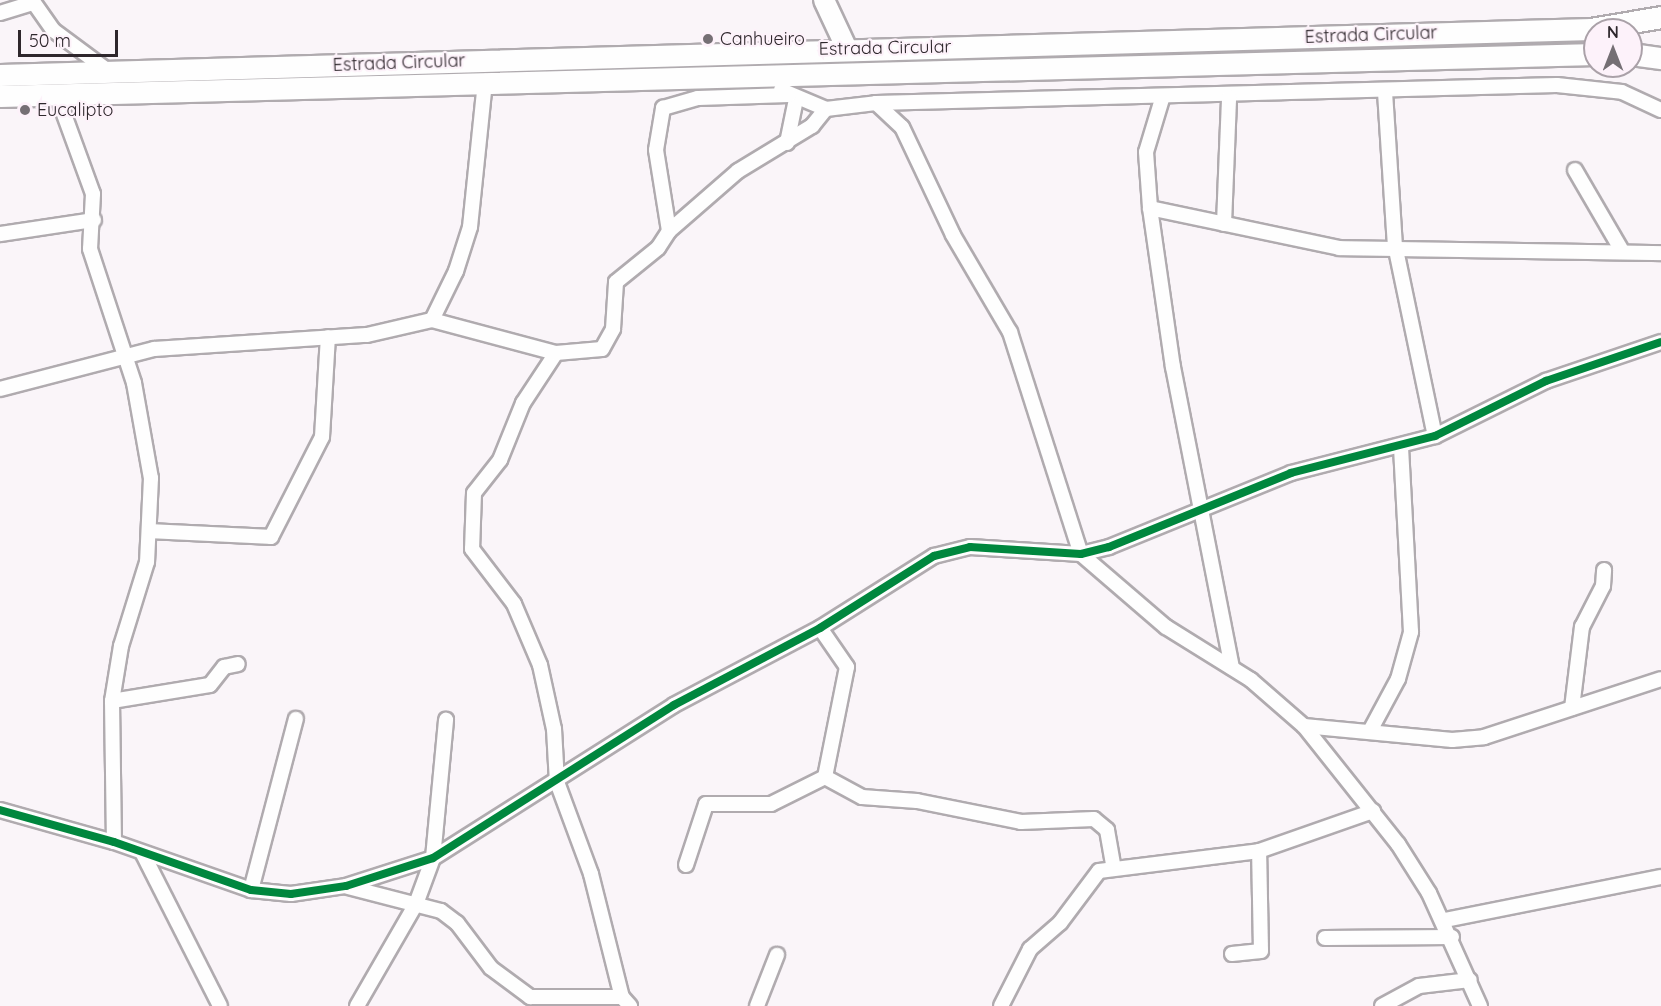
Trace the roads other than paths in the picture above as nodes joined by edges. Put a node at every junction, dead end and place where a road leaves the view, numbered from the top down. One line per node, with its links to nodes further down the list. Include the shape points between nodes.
1 (824, 0): 5 (street)
2 (33, 2): 3 (street); 9 (street, via 52,30)
3 (0, 13)
4 (1661, 17): 5 (main road, Estrada Circular, via 1591,29)
5 (847, 49): 9 (main road, Estrada Circular)
6 (1583, 54): 10 (main road, Estrada Circular)
7 (1643, 56): 8 (main road)
8 (1661, 58)
9 (109, 72): 11 (main road, Estrada Circular)
10 (755, 74): 12 (main road, Estrada Circular); 16 (street)
11 (0, 75)
12 (485, 81): 14 (main road, Estrada Circular); 34 (street, via 470,227)
13 (1385, 92): 17 (street); 22 (street, via 1557,85 1623,92); 31 (street)
14 (57, 94): 15 (main road, Estrada Circular); 27 (street, via 88,174)
15 (0, 96)
16 (792, 97): 21 (street); 24 (street); 29 (street, via 698,98 663,108 656,150)
17 (1229, 97): 18 (street); 28 (street)
18 (1162, 99): 20 (street); 26 (street, via 1146,152)
19 (876, 103): 20 (street); 21 (street); 23 (street)
20 (910, 103): 23 (street)
21 (826, 109): 24 (street)
22 (1661, 110)
23 (902, 127): 44 (street, via 953,235 1026,366)
24 (787, 142): 29 (street, via 738,171)
25 (1575, 170): 32 (street)
26 (1150, 208): 28 (street); 42 (street, via 1173,367)
27 (94, 220): 30 (street); 38 (street, via 90,249)
28 (1224, 224): 31 (street, via 1339,248)
29 (669, 231): 37 (street, via 658,248 616,282 613,329 602,349)
30 (0, 234)
31 (1395, 245): 32 (street); 40 (street)
32 (1622, 249): 33 (street)
33 (1661, 253)
34 (432, 320): 35 (street, via 367,335); 37 (street)
35 (328, 337): 38 (street, via 217,343); 43 (street, via 322,437 271,537)
36 (1661, 342): 40 (street, via 1546,381)
37 (556, 353): 57 (street, via 523,403 500,460 470,507 472,549 514,604 540,664 554,729)
38 (125, 356): 39 (street); 43 (street, via 151,478)
39 (0, 389)
40 (1435, 436): 41 (street)
41 (1401, 447): 42 (street, via 1291,473); 55 (street, via 1411,632 1398,679)
42 (1204, 508): 44 (street, via 1169,526); 48 (street)
43 (150, 531): 50 (street)
44 (1081, 554): 46 (street, via 970,548 934,556); 48 (street, via 1166,627)
45 (1604, 570): 51 (street, via 1603,586 1582,627)
46 (820, 628): 56 (street, via 847,667); 57 (street, via 674,705)
47 (238, 664): 50 (street, via 224,667 210,685)
48 (1232, 667): 54 (street)
49 (1661, 679): 51 (street)
50 (112, 701): 60 (street)
51 (1572, 708): 55 (street, via 1484,737 1452,740)
52 (296, 719): 68 (street)
53 (446, 720): 63 (street)
54 (1304, 726): 55 (street); 59 (street)
55 (1370, 731)
56 (825, 777): 64 (street, via 771,804 706,804); 65 (street, via 862,797 917,801 1021,822 1094,819 1107,831)
57 (557, 782): 63 (street); 76 (street, via 591,874)
58 (0, 810): 60 (street)
59 (1372, 811): 61 (street); 70 (street)
60 (114, 842): 62 (street)
61 (1259, 851): 65 (street, via 1199,862); 73 (street, via 1261,951)
62 (143, 854): 68 (street); 77 (street)
63 (433, 858): 67 (street); 69 (street)
64 (686, 865)
65 (1113, 866): 80 (street, via 1099,871 1060,923 1030,949)
66 (1661, 878): 70 (street)
67 (346, 886): 68 (street, via 291,894); 69 (street)
68 (251, 890)
69 (416, 904): 76 (street, via 457,923 491,968 530,997); 78 (street)
70 (1445, 920): 71 (street)
71 (1452, 937): 72 (street); 75 (street)
72 (1325, 938)
73 (1232, 954)
74 (777, 955): 79 (street)
75 (1470, 980): 81 (street, via 1419,987); 82 (street)
76 (626, 1001)
77 (220, 1006)
78 (357, 1006)
79 (757, 1006)
80 (1001, 1006)
81 (1382, 1006)
82 (1480, 1006)

